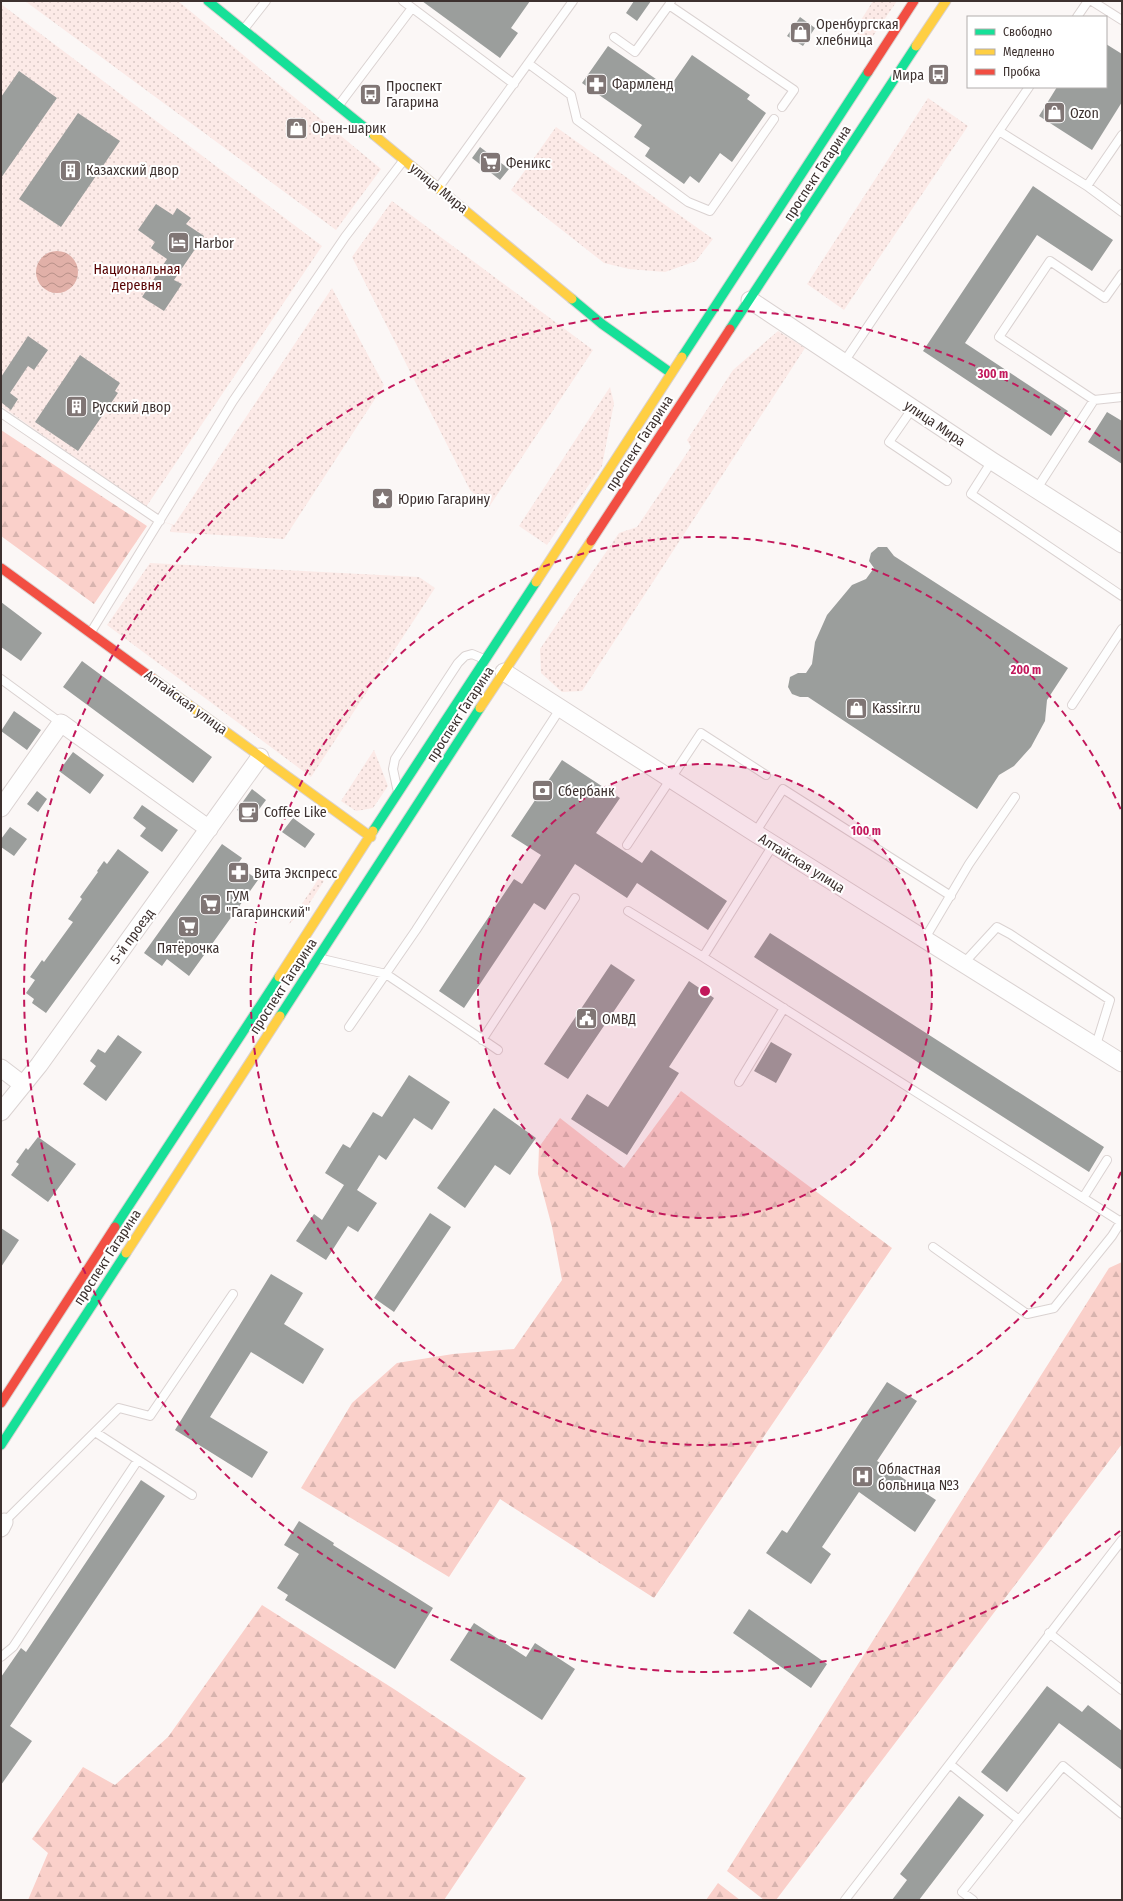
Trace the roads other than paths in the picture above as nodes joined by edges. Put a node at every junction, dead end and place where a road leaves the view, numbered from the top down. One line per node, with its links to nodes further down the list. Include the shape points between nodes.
1 (208, 1): 13 (main road, улица Мира)
2 (266, 1): 13 (lane)
3 (403, 1): 10 (lane)
4 (573, 1): 15 (lane)
5 (914, 1): 30 (main road, проспект Гагарина)
6 (946, 1): 28 (main road, проспект Гагарина)
7 (1088, 1): 11 (lane)
8 (1092, 1): 12 (lane)
9 (670, 3): 14 (lane, via 635,52); 19 (lane, via 794,90)
10 (412, 8): 16 (lane); 18 (lane)
11 (1078, 16)
12 (1122, 20)
13 (243, 30): 18 (main road, улица Мира)
14 (614, 37)
15 (529, 64): 16 (lane); 20 (lane, via 571,95 577,120 688,202 710,212)
16 (514, 84): 25 (lane)
17 (1028, 88): 21 (lane)
18 (338, 107): 23 (main road, улица Мира)
19 (782, 107)
20 (774, 119)
21 (999, 131): 24 (lane); 29 (lane)
22 (1122, 135): 24 (lane)
23 (404, 160): 25 (main road, улица Мира); 39 (lane, via 345,237 233,401)
24 (1087, 186): 26 (lane)
25 (438, 187): 30 (main road, улица Мира, via 602,324)
26 (1122, 212)
27 (1122, 274): 33 (lane, via 1105,298 1050,261 999,336)
28 (750, 300): 29 (street, улица Мира); 31 (main road, проспект Гагарина)
29 (844, 362): 34 (street, улица Мира)
30 (671, 373): 31 (main road, улица Мира); 45 (main road, проспект Гагарина)
31 (693, 387): 45 (main road, проспект Гагарина)
32 (1122, 396): 33 (lane)
33 (1094, 400): 38 (lane)
34 (912, 408): 36 (street, улица Мира); 37 (lane, via 889,442)
35 (1, 413): 39 (lane)
36 (992, 461): 38 (street, улица Мира); 42 (lane, via 971,494)
37 (947, 481)
38 (1036, 490): 40 (street, улица Мира)
39 (160, 521): 44 (lane)
40 (1122, 544)
41 (1, 568): 44 (main road, Алтайская улица)
42 (1122, 596)
43 (1122, 629): 47 (lane)
44 (91, 632): 50 (main road, Алтайская улица)
45 (494, 666): 48 (street, Алтайская улица); 53 (main road, проспект Гагарина); 53 (lane, via 472,654 465,656 458,663 400,753 393,769); 58 (main road, проспект Гагарина)
46 (1, 679): 49 (lane)
47 (1072, 705)
48 (560, 709): 52 (street, Алтайская улица); 68 (lane)
49 (62, 724): 55 (street); 56 (street)
50 (260, 757): 56 (street, 5-й проезд); 58 (main road, Алтайская улица)
51 (766, 775): 52 (lane, via 701,733)
52 (671, 780): 57 (street, Алтайская улица); 59 (lane)
53 (399, 793): 58 (main road, проспект Гагарина)
54 (1015, 797): 61 (lane, via 975,854)
55 (1, 808)
56 (208, 829): 77 (street, 5-й проезд, via 39,1065)
57 (755, 833): 60 (street, Алтайская улица); 61 (lane, via 783,789)
58 (380, 843): 66 (main road, проспект Гагарина); 84 (main road, проспект Гагарина)
59 (627, 845)
60 (773, 845): 64 (street, Алтайская улица); 65 (lane)
61 (951, 896): 64 (lane)
62 (574, 898): 71 (lane)
63 (628, 911): 65 (lane)
64 (924, 940): 67 (street, Алтайская улица)
65 (703, 957): 69 (lane)
66 (318, 958): 68 (lane); 86 (main road, проспект Гагарина)
67 (963, 964): 72 (street, Алтайская улица); 72 (lane, via 997,927 1010,934 1110,1000)
68 (386, 974): 70 (lane); 71 (lane)
69 (784, 1008): 76 (lane); 80 (lane)
70 (349, 1026)
71 (482, 1040): 73 (lane)
72 (1096, 1045): 74 (street, Алтайская улица)
73 (498, 1050)
74 (1122, 1063)
75 (1, 1068): 77 (street)
76 (739, 1082)
77 (22, 1084): 78 (street, 5-й проезд)
78 (1, 1112)
79 (1107, 1160): 80 (lane)
80 (1083, 1198): 81 (lane)
81 (1121, 1221): 82 (lane, via 1112,1236 1054,1308 1027,1314)
82 (933, 1247)
83 (233, 1294): 85 (lane, via 150,1416 119,1408)
84 (1, 1403)
85 (95, 1432): 87 (lane); 89 (lane)
86 (1, 1444)
87 (138, 1460): 88 (lane); 92 (lane, via 14,1646)
88 (192, 1495)
89 (2, 1524)
90 (1122, 1540): 91 (lane)
91 (1049, 1633): 93 (lane); 94 (lane)
92 (1, 1657)
93 (1122, 1690)
94 (950, 1764): 96 (lane); 97 (lane)
95 (1120, 1810): 96 (lane, via 1063,1766)
96 (1019, 1820): 98 (lane, via 962,1892)
97 (845, 1900)
98 (973, 1900)

